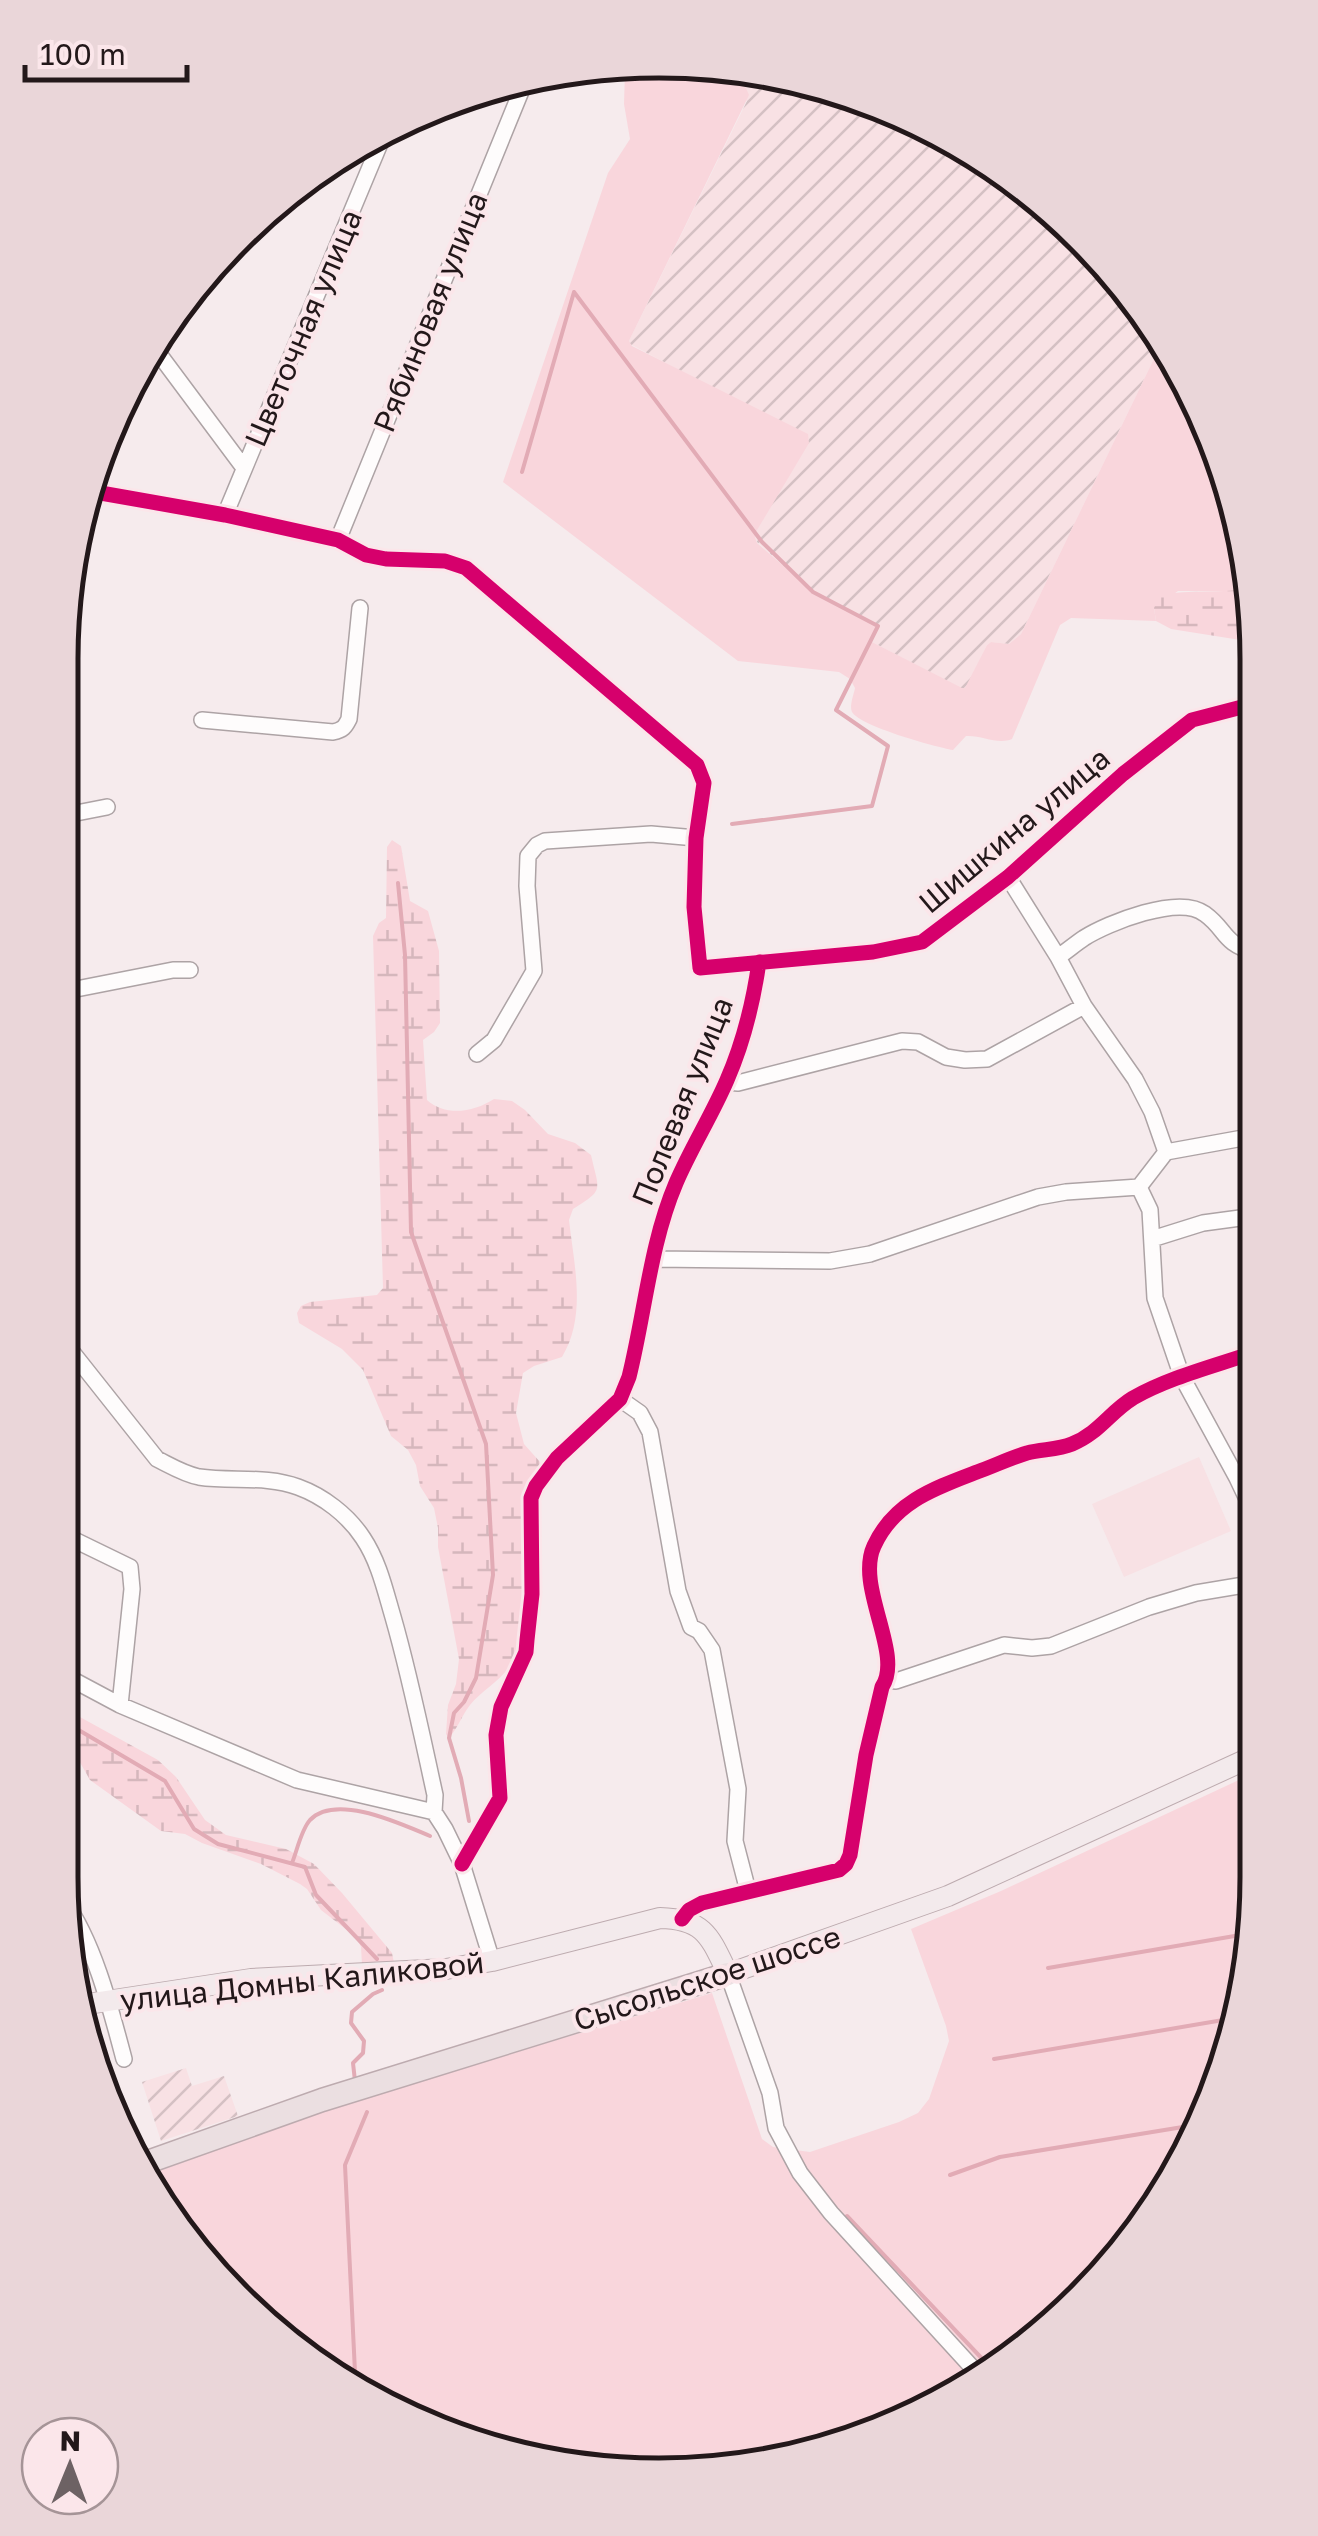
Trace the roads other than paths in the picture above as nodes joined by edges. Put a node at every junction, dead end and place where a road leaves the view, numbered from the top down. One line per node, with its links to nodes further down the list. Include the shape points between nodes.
1 (520, 95): 7 (street, Рябиновая улица)
2 (377, 150): 4 (street, Цветочная улица)
3 (162, 358): 4 (street)
4 (244, 468): 6 (street, Цветочная улица)
5 (102, 493): 6 (street, Шишкина улица)
6 (225, 514): 7 (street, Шишкина улица)
7 (338, 540): 13 (street, Шишкина улица, via 366,555 466,568 696,765 704,783)
8 (360, 608): 10 (street, via 345,728)
9 (1240, 707): 14 (street, Шишкина улица, via 1192,720)
10 (202, 720)
11 (107, 807): 12 (street)
12 (78, 813)
13 (696, 838): 17 (street, Шишкина улица, via 700,968); 21 (street, via 651,834 537,845 528,856 527,886 534,971 494,1040)
14 (1008, 877): 16 (street); 17 (street, Шишкина улица, via 922,942)
15 (1240, 948): 16 (street, via 1203,912 1185,907 1119,921)
16 (1058, 957): 20 (street)
17 (759, 962): 22 (street, Полевая улица, via 753,1003)
18 (190, 970): 19 (street)
19 (78, 989)
20 (1084, 1006): 22 (street, via 987,1059 946,1057 902,1041); 24 (street, via 1134,1079)
21 (477, 1054)
22 (726, 1082): 28 (street, Полевая улица, via 676,1184)
23 (1240, 1139): 24 (street)
24 (1166, 1152): 25 (street)
25 (1139, 1187): 27 (street); 28 (street, via 1038,1197 870,1254 830,1261)
26 (1240, 1218): 27 (street)
27 (1152, 1238): 31 (street, via 1155,1298)
28 (654, 1259): 32 (street, Полевая улица)
29 (1240, 1357): 31 (street)
30 (78, 1360): 40 (street, via 158,1458 200,1477 295,1486 342,1514 363,1537 405,1660)
31 (1182, 1377): 33 (street); 36 (street, via 1131,1399 1067,1446 1028,1453 905,1505 868,1563)
32 (620, 1400): 41 (street, Полевая улица, via 557,1458 531,1498 528,1640 496,1735 500,1798); 42 (street, via 640,1412 650,1432 678,1591 692,1627 712,1650 738,1789 735,1841)
33 (1240, 1484)
34 (78, 1542): 38 (street, via 130,1567)
35 (1240, 1586): 36 (street, via 1149,1607 1051,1646 1004,1644)
36 (887, 1680): 42 (street, via 846,1864)
37 (78, 1683): 38 (street)
38 (120, 1705): 40 (street, via 296,1780)
39 (1240, 1762): 46 (main road, Сысольское шоссе, via 948,1896)
40 (434, 1812): 41 (street)
41 (462, 1864): 45 (street)
42 (748, 1891): 43 (street, via 702,1903)
43 (682, 1919): 45 (main road, улица Домны Каликовой, via 660,1918); 46 (main road, via 712,1940)
44 (80, 1930): 47 (street)
45 (492, 1961): 47 (main road, улица Домны Каликовой, via 251,1980)
46 (728, 1974): 50 (highway, Сысольское шоссе, via 322,2100); 51 (street, via 776,2128 800,2174)
47 (109, 2001): 48 (main road, улица Домны Каликовой); 49 (street)
48 (92, 2003)
49 (124, 2059)
50 (151, 2161)
51 (972, 2367)

